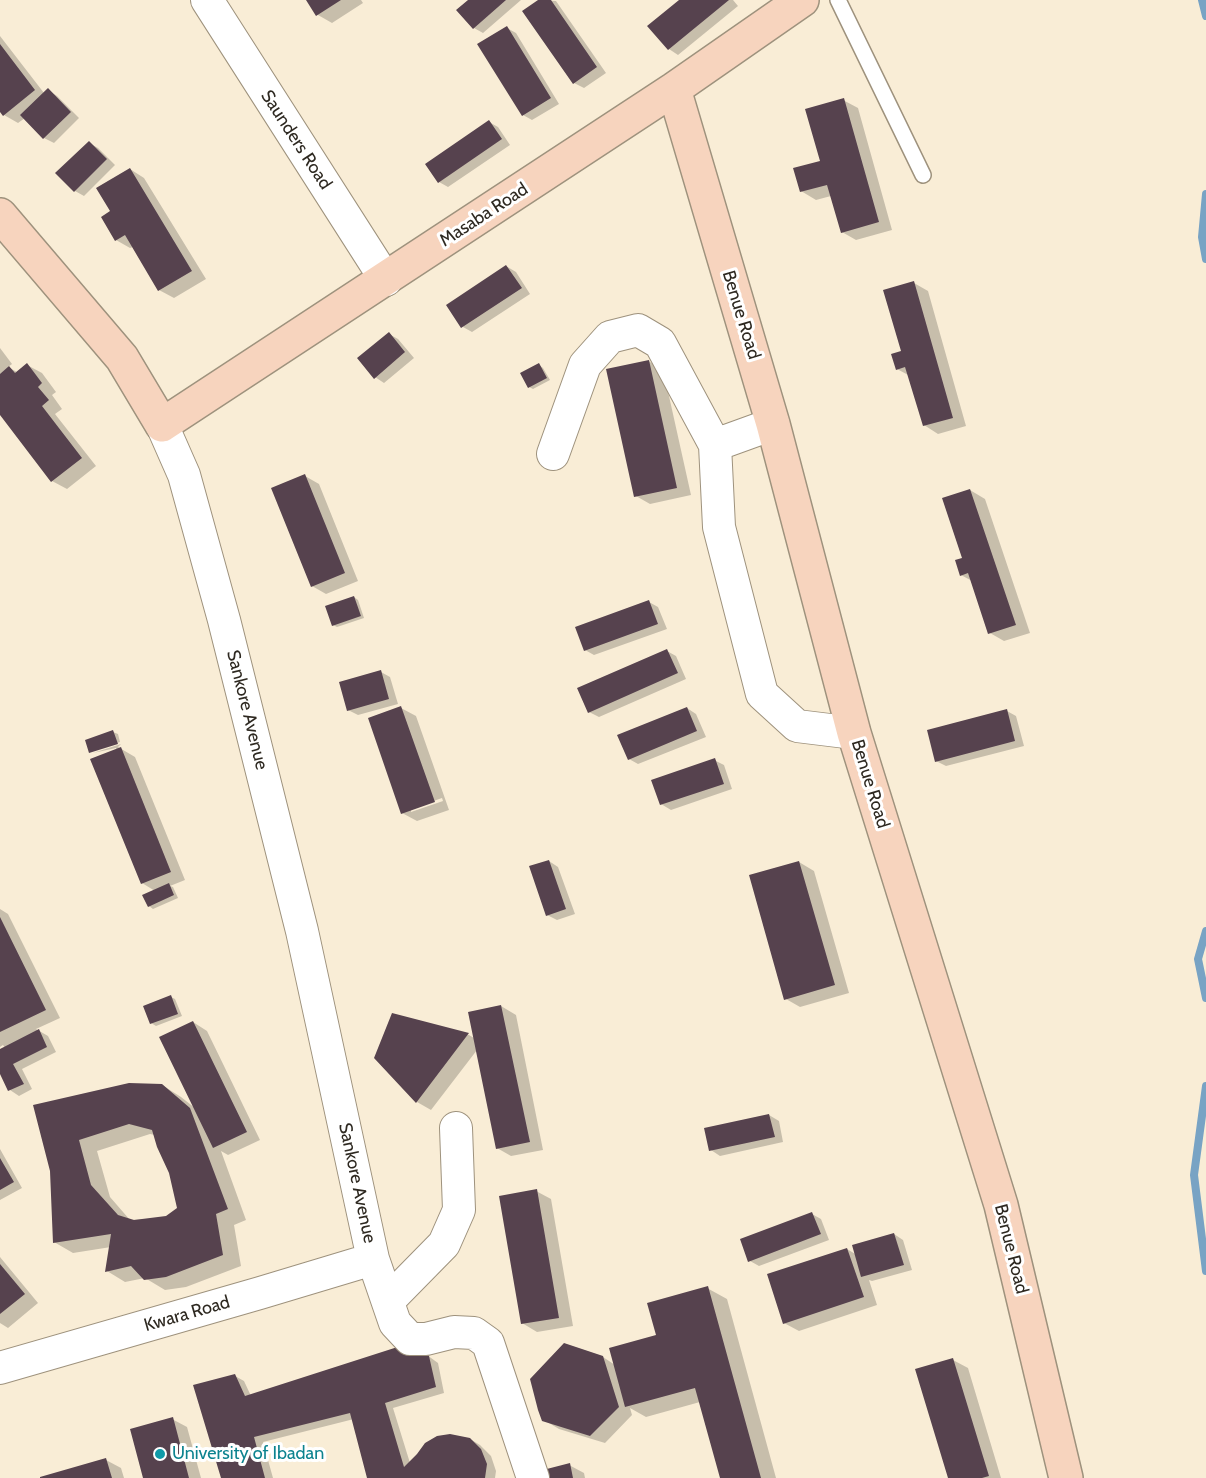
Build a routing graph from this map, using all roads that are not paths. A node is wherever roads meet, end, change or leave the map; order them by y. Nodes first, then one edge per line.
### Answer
1 (207, 0) edge
2 (802, 0) edge
3 (838, 0) edge
4 (674, 89) junction
5 (922, 175) dead end
6 (0, 215) edge
7 (386, 280) junction
8 (773, 424) junction
9 (162, 425) junction
10 (715, 445) junction
11 (553, 454) dead end
12 (855, 733) junction
13 (456, 1128) dead end
14 (373, 1258) junction
15 (389, 1300) junction
16 (0, 1368) edge
17 (533, 1478) edge
18 (1066, 1478) edge

1 - 7 street, Saunders Road
2 - 4 street, Masaba Road
3 - 5 lane
4 - 7 street, Masaba Road
4 - 8 street, Benue Road
6 - 9 street, Sankore Avenue
7 - 9 street, Masaba Road
8 - 10 street
8 - 12 street, Benue Road
9 - 14 street, Sankore Avenue
10 - 11 street
10 - 12 street
12 - 18 street, Benue Road
13 - 15 street
14 - 15 street, Sankore Avenue
14 - 16 street, Kwara Road
15 - 17 street, Sankore Avenue

